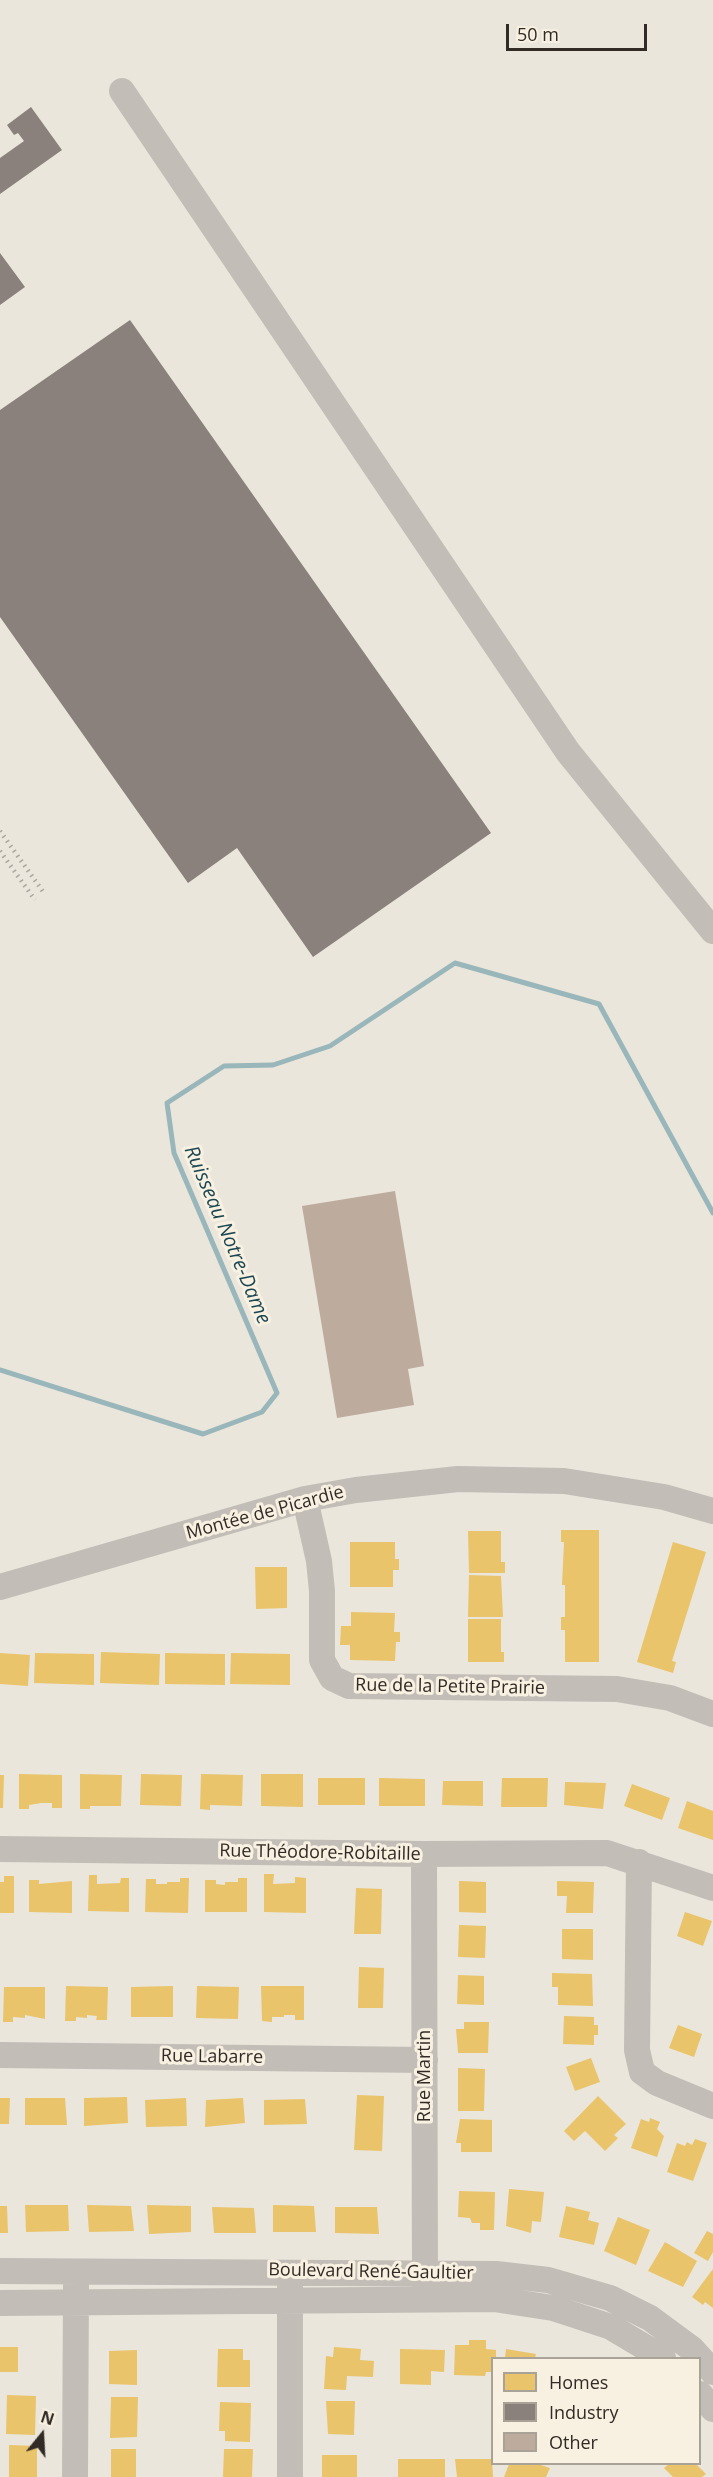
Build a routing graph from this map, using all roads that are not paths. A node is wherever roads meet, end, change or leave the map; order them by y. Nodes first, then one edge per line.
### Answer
1 (122, 91) dead end
2 (713, 931) edge
3 (305, 1499) junction
4 (713, 1511) edge
5 (0, 1587) edge
6 (713, 1714) edge
7 (0, 1849) edge
8 (424, 1854) junction
9 (639, 1862) junction
10 (713, 1888) edge
11 (0, 2055) edge
12 (425, 2060) junction
13 (713, 2106) edge
14 (0, 2271) edge
15 (290, 2271) junction
16 (77, 2272) junction
17 (425, 2286) junction
18 (289, 2301) junction
19 (0, 2303) edge
20 (75, 2303) junction
21 (661, 2357) edge
22 (699, 2357) edge
23 (701, 2359) edge
24 (713, 2372) edge
25 (701, 2396) edge
26 (713, 2409) edge
27 (75, 2477) edge
28 (290, 2477) edge

1 - 2 street
3 - 4 street, Montée de Picardie
3 - 5 street, Montée de Picardie
3 - 6 street, Rue de la Petite Prairie
7 - 8 street, Rue Théodore-Robitaille
8 - 9 street, Rue Théodore-Robitaille
8 - 12 street, Rue Martin
9 - 10 street, Rue Théodore-Robitaille
9 - 13 street
11 - 12 street, Rue Labarre
12 - 17 street, Rue Martin
14 - 16 street, Boulevard René-Gaultier
15 - 16 street, Boulevard René-Gaultier
15 - 17 street, Boulevard René-Gaultier
15 - 18 street
16 - 20 street
17 - 18 street, Boulevard René-Gaultier
17 - 21 street, Boulevard René-Gaultier
17 - 22 street, Boulevard René-Gaultier
18 - 20 street, Boulevard René-Gaultier
18 - 28 street
19 - 20 street, Boulevard René-Gaultier
20 - 27 street
23 - 24 street, Boulevard René-Gaultier
25 - 26 street

